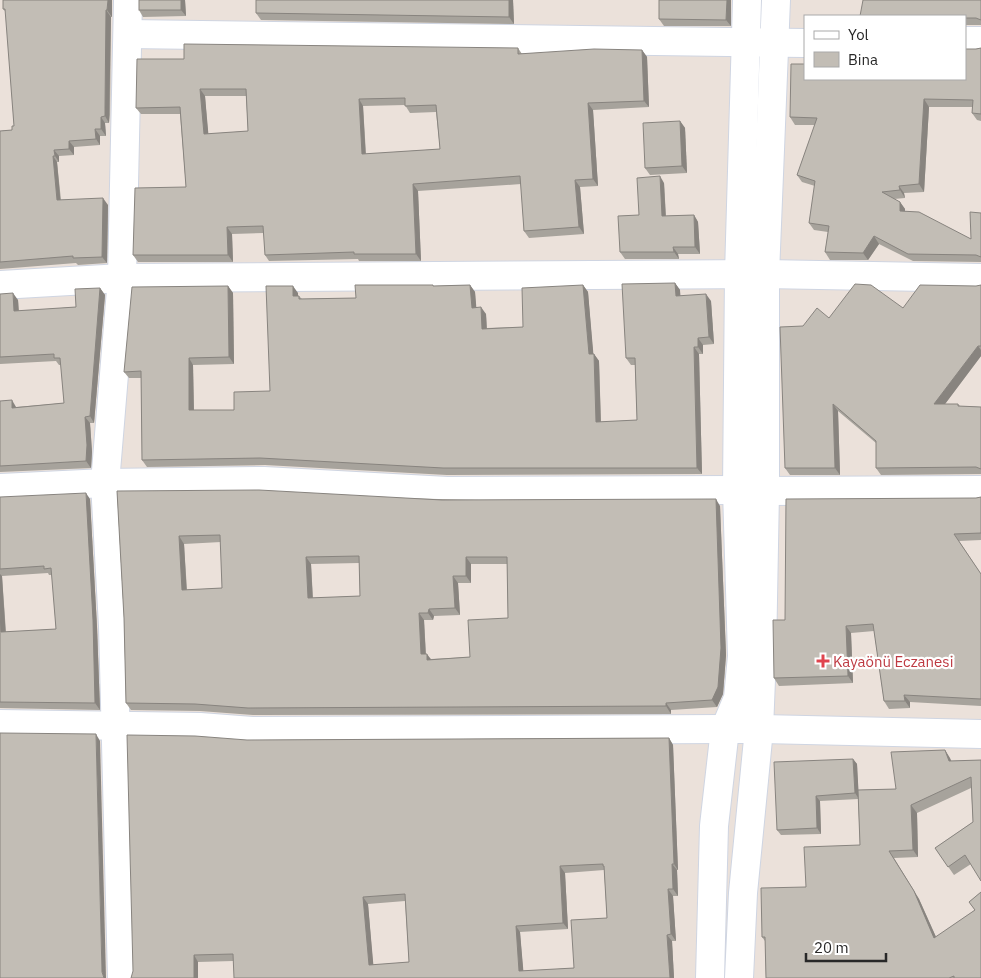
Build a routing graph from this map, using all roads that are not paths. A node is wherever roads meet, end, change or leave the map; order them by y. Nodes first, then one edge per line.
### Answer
1 (128, 0) edge
2 (747, 0) edge
3 (776, 0) edge
4 (128, 34) junction
5 (966, 41) edge
6 (981, 41) edge
7 (746, 42) junction
8 (774, 43) junction
9 (804, 43) edge
10 (752, 274) junction
11 (122, 278) junction
12 (981, 278) edge
13 (0, 285) edge
14 (104, 483) junction
15 (0, 488) edge
16 (737, 490) junction
17 (981, 490) edge
18 (766, 491) junction
19 (0, 724) edge
20 (115, 727) junction
21 (725, 729) junction
22 (759, 729) junction
23 (981, 734) edge
24 (122, 978) edge
25 (710, 978) edge
26 (739, 978) edge

1 - 4 street
2 - 7 street
3 - 8 street
4 - 7 street
4 - 11 street
5 - 6 street
7 - 8 street
7 - 10 street
8 - 9 street
8 - 10 street
10 - 11 street
10 - 12 street
10 - 16 street
10 - 18 street
11 - 13 street
11 - 14 street
14 - 15 street
14 - 16 street
14 - 20 street
16 - 21 street
17 - 18 street
18 - 22 street
19 - 20 street
20 - 21 street
20 - 24 street
21 - 22 street
21 - 25 street
22 - 23 street
22 - 26 street

